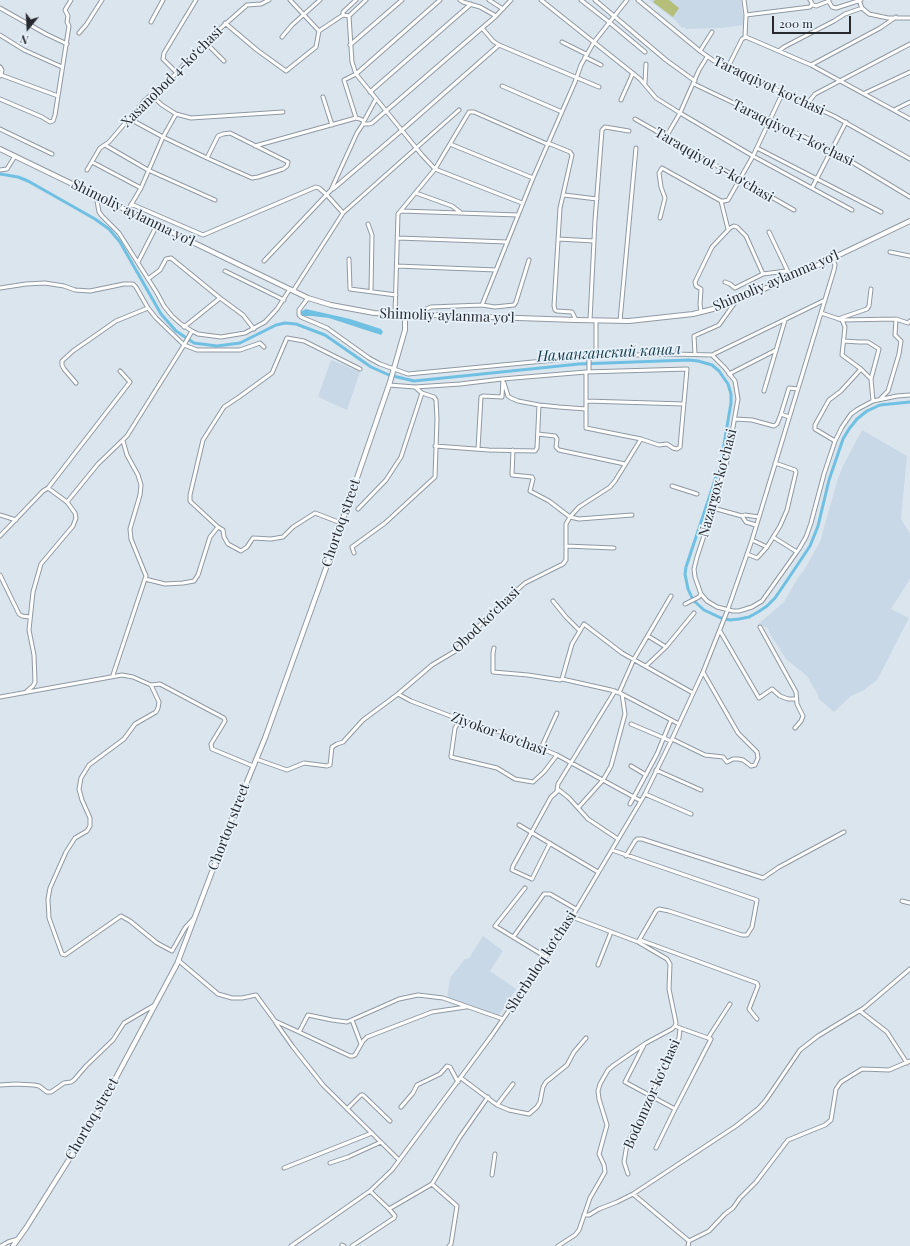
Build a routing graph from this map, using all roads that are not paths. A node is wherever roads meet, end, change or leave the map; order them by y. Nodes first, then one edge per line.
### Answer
1 (71, 0) edge
2 (102, 0) edge
3 (163, 0) edge
4 (196, 0) edge
5 (270, 0) edge
6 (290, 0) edge
7 (320, 0) edge
8 (356, 0) edge
9 (366, 0) edge
10 (402, 0) edge
11 (440, 0) edge
12 (460, 0) edge
13 (489, 0) edge
14 (511, 0) edge
15 (541, 0) edge
16 (581, 0) edge
17 (595, 0) edge
18 (627, 0) edge
19 (638, 0) edge
20 (744, 0) edge
21 (810, 0) edge
22 (860, 0) edge
23 (828, 1) edge
24 (471, 4) junction
25 (812, 4) junction
26 (0, 8) edge
27 (862, 8) junction
28 (504, 9) junction
29 (303, 15) junction
30 (343, 15) junction
31 (746, 15) junction
32 (349, 16) junction
33 (496, 16) junction
34 (614, 16) junction
35 (896, 17) junction
36 (910, 18) edge
37 (151, 22) dead end
38 (609, 22) junction
39 (226, 23) junction
40 (482, 28) junction
41 (319, 31) junction
42 (712, 32) dead end
43 (79, 33) dead end
44 (0, 35) edge
45 (282, 37) dead end
46 (744, 37) junction
47 (205, 42) junction
48 (562, 42) dead end
49 (594, 42) junction
50 (67, 44) junction
51 (910, 44) edge
52 (350, 45) junction
53 (499, 45) junction
54 (700, 51) junction
55 (779, 51) junction
56 (646, 52) dead end
57 (585, 56) junction
58 (707, 57) junction
59 (224, 61) dead end
60 (646, 64) dead end
61 (601, 65) dead end
62 (811, 65) junction
63 (0, 66) edge
64 (62, 67) junction
65 (728, 67) junction
66 (910, 72) edge
67 (177, 73) junction
68 (633, 73) junction
69 (356, 74) junction
70 (0, 75) edge
71 (576, 77) junction
72 (840, 81) junction
73 (645, 83) junction
74 (694, 83) junction
75 (502, 86) dead end
76 (600, 87) dead end
77 (370, 92) junction
78 (783, 92) junction
79 (864, 94) junction
80 (151, 95) junction
81 (58, 96) junction
82 (323, 97) dead end
83 (0, 99) edge
84 (376, 99) junction
85 (621, 100) dead end
86 (910, 102) edge
87 (808, 104) junction
88 (459, 110) dead end
89 (894, 110) junction
90 (385, 111) junction
91 (283, 112) dead end
92 (562, 112) junction
93 (176, 114) junction
94 (680, 114) junction
95 (128, 118) junction
96 (356, 118) junction
97 (635, 119) dead end
98 (910, 119) edge
99 (769, 120) junction
100 (363, 122) junction
101 (846, 122) junction
102 (332, 125) junction
103 (0, 129) edge
104 (402, 131) junction
105 (629, 131) dead end
106 (163, 137) junction
107 (666, 137) junction
108 (450, 144) junction
109 (548, 144) junction
110 (105, 145) junction
111 (255, 146) junction
112 (417, 148) junction
113 (636, 148) dead end
114 (757, 148) junction
115 (0, 149) edge
116 (832, 150) junction
117 (52, 154) dead end
118 (15, 156) junction
119 (753, 156) junction
120 (207, 158) junction
121 (910, 159) edge
122 (92, 162) junction
123 (435, 169) junction
124 (0, 170) edge
125 (88, 170) dead end
126 (148, 170) junction
127 (533, 178) junction
128 (816, 179) junction
129 (740, 180) junction
130 (141, 188) junction
131 (812, 188) junction
132 (331, 190) junction
133 (416, 193) junction
134 (326, 194) junction
135 (96, 195) junction
136 (564, 195) junction
137 (910, 197) edge
138 (597, 199) junction
139 (214, 200) dead end
140 (721, 201) junction
141 (522, 203) junction
142 (131, 204) junction
143 (128, 210) junction
144 (401, 210) junction
145 (794, 210) dead end
146 (852, 210) dead end
147 (460, 212) junction
148 (881, 212) dead end
149 (343, 213) junction
150 (518, 215) junction
151 (660, 218) dead end
152 (910, 221) edge
153 (368, 224) dead end
154 (157, 225) junction
155 (728, 229) junction
156 (769, 232) dead end
157 (398, 238) junction
158 (558, 239) junction
159 (594, 241) junction
160 (507, 242) junction
161 (890, 252) dead end
162 (910, 256) edge
163 (832, 257) junction
164 (350, 259) dead end
165 (529, 260) dead end
166 (264, 261) dead end
167 (138, 262) junction
168 (397, 266) junction
169 (496, 270) junction
170 (225, 271) dead end
171 (786, 271) junction
172 (763, 274) junction
173 (791, 278) junction
174 (148, 279) junction
175 (725, 282) dead end
176 (0, 288) edge
177 (871, 289) dead end
178 (292, 290) junction
179 (371, 291) junction
180 (396, 295) junction
181 (220, 298) junction
182 (308, 298) junction
183 (284, 300) junction
184 (825, 300) junction
185 (736, 301) junction
186 (482, 305) junction
187 (148, 308) junction
188 (701, 312) junction
189 (821, 314) junction
190 (395, 315) junction
191 (406, 315) junction
192 (420, 316) junction
193 (838, 319) junction
194 (896, 319) junction
195 (576, 320) junction
196 (590, 320) junction
197 (596, 320) junction
198 (786, 320) junction
199 (842, 320) junction
200 (620, 321) junction
201 (910, 321) edge
202 (184, 326) junction
203 (254, 329) junction
204 (191, 332) junction
205 (844, 341) junction
206 (184, 344) junction
207 (264, 347) dead end
208 (776, 350) junction
209 (695, 354) junction
210 (712, 355) junction
211 (596, 356) junction
212 (589, 357) junction
213 (360, 369) dead end
214 (394, 369) junction
215 (861, 369) junction
216 (120, 371) dead end
217 (587, 372) junction
218 (730, 374) junction
219 (871, 379) junction
220 (503, 380) junction
221 (76, 383) dead end
222 (389, 383) junction
223 (415, 387) junction
224 (798, 389) junction
225 (764, 391) dead end
226 (422, 392) junction
227 (910, 396) edge
228 (880, 399) junction
229 (586, 401) junction
230 (873, 401) junction
231 (684, 404) junction
232 (539, 405) junction
233 (586, 409) junction
234 (781, 414) junction
235 (789, 417) junction
236 (735, 419) junction
237 (538, 434) junction
238 (641, 439) junction
239 (123, 441) junction
240 (835, 441) junction
241 (435, 446) junction
242 (478, 449) junction
243 (513, 450) junction
244 (775, 463) junction
245 (625, 464) junction
246 (672, 486) dead end
247 (48, 488) junction
248 (697, 494) dead end
249 (67, 502) junction
250 (714, 508) junction
251 (358, 509) dead end
252 (0, 515) edge
253 (632, 515) dead end
254 (742, 516) junction
255 (759, 517) junction
256 (570, 518) junction
257 (16, 520) junction
258 (341, 523) junction
259 (756, 525) junction
260 (218, 527) junction
261 (0, 536) edge
262 (773, 537) junction
263 (752, 540) junction
264 (566, 546) junction
265 (767, 547) junction
266 (614, 548) dead end
267 (797, 552) junction
268 (354, 553) dead end
269 (747, 554) junction
270 (0, 575) edge
271 (145, 579) junction
272 (700, 595) junction
273 (671, 596) dead end
274 (553, 601) dead end
275 (686, 604) dead end
276 (728, 609) junction
277 (694, 613) dead end
278 (30, 617) junction
279 (760, 627) dead end
280 (580, 631) junction
281 (720, 631) junction
282 (648, 636) junction
283 (666, 647) junction
284 (494, 648) dead end
285 (634, 659) junction
286 (646, 666) junction
287 (703, 672) junction
288 (113, 675) junction
289 (562, 679) junction
290 (152, 684) junction
291 (615, 691) junction
292 (25, 693) junction
293 (621, 693) junction
294 (693, 693) junction
295 (398, 694) junction
296 (0, 697) edge
297 (796, 699) junction
298 (557, 713) dead end
299 (459, 720) junction
300 (671, 720) junction
301 (631, 724) dead end
302 (679, 724) junction
303 (795, 728) dead end
304 (663, 738) junction
305 (672, 740) junction
306 (541, 748) junction
307 (557, 755) junction
308 (256, 759) junction
309 (572, 763) junction
310 (253, 766) junction
311 (631, 766) dead end
312 (656, 770) junction
313 (646, 775) junction
314 (603, 780) junction
315 (701, 790) dead end
316 (557, 791) junction
317 (645, 794) junction
318 (634, 797) junction
319 (641, 801) junction
320 (630, 804) dead end
321 (578, 808) junction
322 (691, 814) dead end
323 (519, 825) dead end
324 (844, 832) dead end
325 (532, 833) junction
326 (618, 839) junction
327 (550, 843) junction
328 (612, 850) junction
329 (626, 856) junction
330 (598, 872) junction
331 (525, 888) dead end
332 (902, 901) dead end
333 (910, 904) edge
334 (576, 909) junction
335 (572, 917) junction
336 (194, 918) junction
337 (611, 932) junction
338 (514, 936) junction
339 (639, 941) junction
340 (546, 957) junction
341 (178, 961) junction
342 (598, 965) dead end
343 (910, 969) edge
344 (157, 1004) junction
345 (730, 1004) dead end
346 (467, 1007) junction
347 (860, 1011) junction
348 (503, 1019) junction
349 (757, 1019) dead end
350 (352, 1020) junction
351 (275, 1021) junction
352 (676, 1026) junction
353 (680, 1028) junction
354 (299, 1032) junction
355 (586, 1038) dead end
356 (708, 1038) junction
357 (361, 1044) junction
358 (644, 1045) junction
359 (908, 1062) edge
360 (461, 1078) junction
361 (458, 1082) junction
362 (513, 1084) dead end
363 (0, 1085) edge
364 (650, 1096) junction
365 (488, 1097) junction
366 (498, 1105) junction
367 (401, 1107) dead end
368 (347, 1109) junction
369 (675, 1109) junction
370 (390, 1121) dead end
371 (372, 1133) junction
372 (381, 1142) junction
373 (656, 1148) dead end
374 (495, 1154) dead end
375 (399, 1160) junction
376 (330, 1163) dead end
377 (284, 1168) dead end
378 (628, 1174) dead end
379 (492, 1175) dead end
380 (432, 1184) junction
381 (370, 1192) junction
382 (633, 1194) junction
383 (389, 1208) junction
384 (584, 1215) junction
385 (18, 1239) junction
386 (690, 1241) junction
387 (1, 1246) edge
388 (12, 1246) edge
389 (291, 1246) edge
390 (352, 1246) edge
391 (449, 1246) edge
392 (558, 1246) edge
393 (688, 1246) edge

1 - 50 street
2 - 43 street
3 - 37 street
4 - 67 street
5 - 39 street, Xasanobod 4-koʻchasi
6 - 29 street
7 - 29 street
8 - 30 street
9 - 32 street
10 - 52 street
11 - 69 street
12 - 24 street
13 - 28 street
14 - 28 street
15 - 49 street
16 - 38 street
17 - 34 street, Taraqqiyot 1-koʻchasi
18 - 34 street
19 - 54 street, Taraqqiyot koʻchasi
20 - 31 street
21 - 25 street
22 - 23 street
22 - 27 street
23 - 25 street
24 - 33 street
24 - 77 street
25 - 31 street
26 - 50 street
27 - 35 street
27 - 55 street
28 - 33 street
29 - 41 street
29 - 45 street
30 - 32 street
30 - 41 street
31 - 46 street
32 - 52 street
33 - 40 street
34 - 38 street
34 - 74 street, Taraqqiyot 1-koʻchasi
35 - 36 street
35 - 62 street
38 - 49 street
38 - 56 street
39 - 41 street
39 - 47 street, Xasanobod 4-koʻchasi
40 - 53 street
40 - 90 street
42 - 54 street
44 - 64 street
46 - 55 street
46 - 65 street
47 - 59 street
47 - 67 street, Xasanobod 4-koʻchasi
48 - 57 street
49 - 57 street
49 - 68 street
50 - 64 street
51 - 72 street
52 - 69 street
53 - 71 street
53 - 104 street
54 - 58 street, Taraqqiyot koʻchasi
55 - 62 street
57 - 61 street
57 - 71 street
58 - 65 street, Taraqqiyot koʻchasi
58 - 74 street
60 - 73 street
62 - 72 street
63 - 70 street
64 - 81 street
65 - 78 street, Taraqqiyot koʻchasi
66 - 79 street
67 - 80 street, Xasanobod 4-koʻchasi
68 - 73 street
68 - 85 street
69 - 77 street
69 - 96 street
70 - 81 street
71 - 76 street
71 - 92 street
72 - 79 street
72 - 87 street
73 - 94 street
74 - 94 street
74 - 99 street, Taraqqiyot 1-koʻchasi
75 - 92 street
77 - 84 street
78 - 87 street, Taraqqiyot koʻchasi
78 - 99 street
79 - 89 street
80 - 93 street
80 - 95 street, Xasanobod 4-koʻchasi
81 - 83 street
82 - 102 street
84 - 90 street
84 - 100 street
86 - 89 street
87 - 101 street, Taraqqiyot koʻchasi
88 - 112 street
89 - 98 street
90 - 100 street
90 - 104 street
91 - 93 street
92 - 109 street
93 - 106 street
94 - 107 street
94 - 119 street
95 - 106 street
95 - 110 street, Xasanobod 4-koʻchasi
96 - 100 street
96 - 102 street
97 - 107 street, Taraqqiyot 3-koʻchasi
99 - 114 street
99 - 116 street, Taraqqiyot 1-koʻchasi
100 - 132 street
101 - 116 street
101 - 121 street, Taraqqiyot koʻchasi
102 - 111 street
103 - 117 street
104 - 112 street
104 - 132 street
105 - 138 street
106 - 120 street
106 - 126 street
107 - 129 street, Taraqqiyot 3-koʻchasi
108 - 109 street
108 - 123 street
108 - 127 street
109 - 127 street
109 - 136 street
110 - 122 street, Xasanobod 4-koʻchasi
110 - 126 street
111 - 120 street
111 - 120 street
112 - 123 street
112 - 149 street
113 - 200 street
114 - 119 street
114 - 128 street
115 - 118 main road, Shimoliy aylanma yoʻl
116 - 128 street
116 - 137 street, Taraqqiyot 1-koʻchasi
118 - 124 street
118 - 135 main road, Shimoliy aylanma yoʻl
119 - 129 street
119 - 131 street
122 - 125 street, Xasanobod 4-koʻchasi
122 - 130 street
123 - 133 street
123 - 141 street
126 - 130 street
126 - 139 street
127 - 141 street
128 - 131 street
128 - 148 street
129 - 140 street
129 - 145 street, Taraqqiyot 3-koʻchasi
130 - 142 street
131 - 146 street
132 - 134 street
133 - 144 street
133 - 147 street
134 - 142 street
134 - 149 street
134 - 166 street
135 - 143 main road, Shimoliy aylanma yoʻl
135 - 167 street
136 - 138 street
136 - 158 street
138 - 159 street
140 - 151 street
140 - 155 street
141 - 150 street
142 - 143 street
143 - 154 main road, Shimoliy aylanma yoʻl
144 - 147 street
144 - 157 street
147 - 150 street
149 - 178 street
150 - 160 street
152 - 163 main road, Shimoliy aylanma yoʻl
153 - 179 street
154 - 167 street
154 - 178 main road, Shimoliy aylanma yoʻl
155 - 172 street
155 - 188 street
156 - 171 street
157 - 160 street
157 - 168 street
158 - 159 street
158 - 195 street
159 - 196 street
160 - 169 street
161 - 162 street
163 - 173 main road, Shimoliy aylanma yoʻl
163 - 184 street, Sherbuloq koʻchasi
164 - 179 street
165 - 186 street
167 - 174 street
168 - 169 street
168 - 180 street
169 - 186 street
170 - 183 street
171 - 172 street
171 - 173 street
172 - 175 street
173 - 185 main road, Shimoliy aylanma yoʻl
174 - 181 street
174 - 202 street
176 - 187 street
177 - 193 street
178 - 182 main road, Shimoliy aylanma yoʻl
178 - 183 street
179 - 180 street
180 - 190 street
181 - 202 street
181 - 203 street
182 - 190 main road, Shimoliy aylanma yoʻl
182 - 214 street
183 - 203 street
184 - 189 street, Sherbuloq koʻchasi
184 - 198 street
185 - 188 main road, Shimoliy aylanma yoʻl
185 - 209 street
186 - 192 street
187 - 206 street
187 - 221 street
188 - 200 main road, Shimoliy aylanma yoʻl
189 - 193 street
189 - 224 street, Sherbuloq koʻchasi
190 - 191 main road, Shimoliy aylanma yoʻl
191 - 192 main road, Shimoliy aylanma yoʻl
191 - 214 main road, Chortoq street
192 - 195 main road, Shimoliy aylanma yoʻl
193 - 199 street
194 - 199 street
194 - 201 street
194 - 228 street
195 - 196 main road, Shimoliy aylanma yoʻl
196 - 197 main road, Shimoliy aylanma yoʻl
197 - 200 main road, Shimoliy aylanma yoʻl
197 - 211 street
198 - 208 street
198 - 210 street
199 - 205 street
202 - 204 street
203 - 204 street
204 - 206 street
205 - 215 street
205 - 219 street
206 - 207 street
206 - 239 street
208 - 218 street
208 - 225 street
209 - 210 street
209 - 211 street
210 - 218 street, Nazargox koʻchasi
211 - 212 street
212 - 214 street
212 - 217 street
213 - 260 street
214 - 222 main road, Chortoq street
215 - 219 street
215 - 240 street
216 - 247 street
217 - 220 street
217 - 229 street
217 - 231 street
218 - 236 street, Nazargox koʻchasi
219 - 230 street
220 - 223 street
220 - 232 street
220 - 242 street
222 - 223 street
222 - 258 main road, Chortoq street
223 - 226 street
224 - 234 street
224 - 235 street, Sherbuloq koʻchasi
226 - 241 street
226 - 251 street
227 - 228 street
228 - 230 street
229 - 231 street
229 - 233 street
230 - 240 street
231 - 238 street
232 - 233 street
232 - 237 street
233 - 238 street
234 - 235 street
234 - 236 street
235 - 244 street, Sherbuloq koʻchasi
236 - 250 street, Nazargox koʻchasi
237 - 243 street
237 - 245 street
238 - 245 street
239 - 249 street
239 - 271 street
240 - 267 street
241 - 242 street
241 - 268 street
242 - 243 street
243 - 256 street
244 - 255 street, Sherbuloq koʻchasi
244 - 262 street
245 - 256 street
246 - 248 street
247 - 249 street
247 - 257 street
249 - 278 street
250 - 254 street
250 - 272 street, Nazargox koʻchasi
252 - 257 street
253 - 256 street
254 - 255 street
254 - 259 street
255 - 259 street, Sherbuloq koʻchasi
256 - 264 street, Obod koʻchasi
257 - 261 street
258 - 260 street
258 - 308 main road, Chortoq street
259 - 263 street, Sherbuloq koʻchasi
260 - 271 street
262 - 265 street
262 - 267 street
263 - 265 street
263 - 269 street, Sherbuloq koʻchasi
264 - 266 street
264 - 295 street, Obod koʻchasi
265 - 269 street
267 - 276 street
269 - 276 street, Sherbuloq koʻchasi
270 - 278 street
271 - 288 street
272 - 275 street
272 - 276 street
273 - 282 street
274 - 280 street
276 - 281 street, Sherbuloq koʻchasi
277 - 283 street
278 - 292 street
279 - 297 street
280 - 285 street
280 - 289 street
281 - 287 street, Sherbuloq koʻchasi
281 - 297 street
282 - 283 street
282 - 285 street
283 - 286 street
284 - 289 street
285 - 286 street
285 - 293 street
286 - 294 street
287 - 294 street, Sherbuloq koʻchasi
287 - 305 street
288 - 290 street
288 - 292 street
289 - 291 street
290 - 310 street
290 - 336 street
291 - 293 street
291 - 309 street
292 - 296 street
293 - 300 street
293 - 314 street
294 - 302 street, Sherbuloq koʻchasi
295 - 299 street, Ziyokor koʻchasi
295 - 308 street
297 - 303 street
298 - 306 street
299 - 306 street, Ziyokor koʻchasi
299 - 307 street
300 - 302 street
300 - 304 street
301 - 304 street
302 - 305 street, Sherbuloq koʻchasi
304 - 305 street
304 - 313 street
305 - 312 street, Sherbuloq koʻchasi
306 - 307 street, Ziyokor koʻchasi
307 - 309 street, Ziyokor koʻchasi
308 - 310 main road, Chortoq street
309 - 314 street, Ziyokor koʻchasi
309 - 316 street
310 - 336 main road, Chortoq street
311 - 313 street
312 - 315 street
312 - 317 street, Sherbuloq koʻchasi
313 - 318 street
314 - 318 street, Ziyokor koʻchasi
314 - 321 street
316 - 321 street
316 - 325 street
317 - 319 street, Sherbuloq koʻchasi
317 - 322 street
318 - 319 street, Ziyokor koʻchasi
318 - 320 street
319 - 326 street, Sherbuloq koʻchasi
321 - 326 street
323 - 325 street
324 - 329 street
325 - 327 street
325 - 327 street
326 - 328 street, Sherbuloq koʻchasi
327 - 330 street
328 - 329 street
328 - 330 street, Sherbuloq koʻchasi
329 - 339 street
330 - 334 street, Sherbuloq koʻchasi
331 - 338 street
332 - 333 street
334 - 335 street, Sherbuloq koʻchasi
334 - 338 street
335 - 337 street
335 - 340 street, Sherbuloq koʻchasi
336 - 341 main road, Chortoq street
337 - 339 street
337 - 342 street
338 - 340 street
339 - 349 street
339 - 352 street, Bodomzor koʻchasi
340 - 348 street, Sherbuloq koʻchasi
341 - 344 main road, Chortoq street
341 - 351 street
343 - 347 street
344 - 363 street
344 - 385 main road, Chortoq street
345 - 356 street
346 - 348 street
346 - 350 street
346 - 357 street
347 - 359 street
347 - 382 street
348 - 360 street, Sherbuloq koʻchasi
350 - 354 street
350 - 357 street
351 - 354 street
351 - 368 street
352 - 353 street, Bodomzor koʻchasi
352 - 358 street
353 - 356 street
353 - 364 street, Bodomzor koʻchasi
354 - 357 street
355 - 366 street
356 - 369 street
358 - 364 street
358 - 384 street
359 - 386 street
360 - 361 street, Sherbuloq koʻchasi
360 - 365 street
361 - 367 street
361 - 375 street, Sherbuloq koʻchasi
362 - 366 street
364 - 369 street
364 - 378 street, Bodomzor koʻchasi
365 - 366 street
365 - 380 street
368 - 370 street
368 - 371 street
369 - 373 street
371 - 372 street
371 - 377 street
372 - 375 street
372 - 376 street
374 - 379 street
375 - 381 street, Sherbuloq koʻchasi
380 - 383 street
380 - 391 street
381 - 383 street
381 - 389 street, Sherbuloq koʻchasi
382 - 384 street
382 - 386 street
383 - 390 street
384 - 392 street
385 - 387 street
385 - 388 main road, Chortoq street
386 - 393 street

